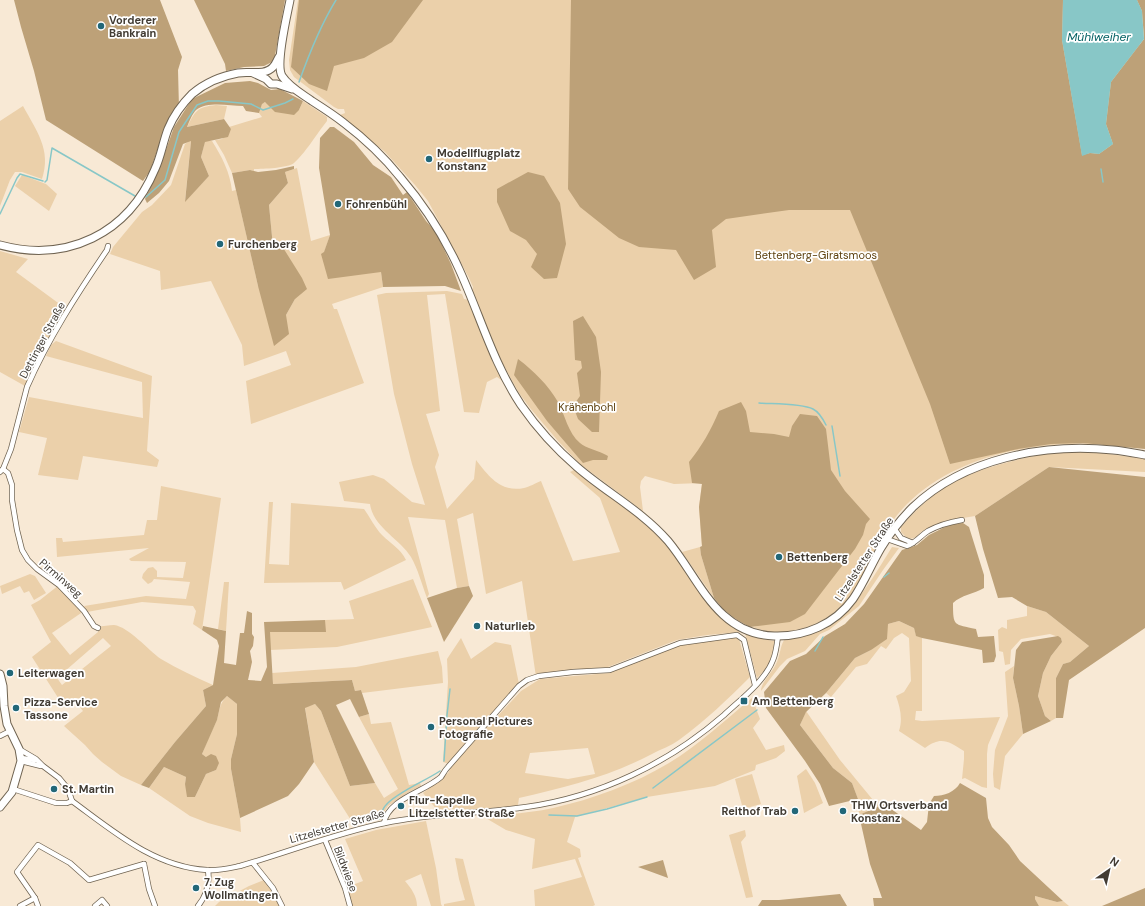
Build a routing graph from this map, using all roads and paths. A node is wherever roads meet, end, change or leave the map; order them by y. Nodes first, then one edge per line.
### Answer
1 (290, 0) edge
2 (275, 71) junction
3 (253, 73) junction
4 (266, 79) junction
5 (277, 84) junction
6 (296, 90) junction
7 (0, 245) edge
8 (108, 246) dead end
9 (1145, 455) edge
10 (2, 471) edge
11 (962, 520) dead end
12 (894, 528) junction
13 (887, 539) junction
14 (913, 543) junction
15 (98, 628) dead end
16 (778, 636) junction
17 (0, 674) edge
18 (755, 685) junction
19 (10, 731) junction
20 (0, 736) edge
21 (19, 749) junction
22 (21, 759) junction
23 (41, 765) junction
24 (13, 789) junction
25 (72, 801) junction
26 (0, 807) edge
27 (384, 823) junction
28 (325, 840) junction
29 (150, 854) junction
30 (253, 863) junction
31 (144, 864) junction
32 (208, 870) junction
33 (35, 898) junction
34 (98, 905) edge
35 (20, 906) edge
36 (38, 906) edge
37 (107, 906) edge
38 (155, 906) edge
39 (198, 906) edge
40 (282, 906) edge
41 (350, 906) edge

1 - 2 main road
2 - 3 main road
2 - 4 main road
2 - 5 main road
2 - 6 main road
3 - 4 main road
3 - 7 main road
4 - 5 main road
5 - 6 main road
6 - 16 main road
8 - 10 street, Dettinger Straße
9 - 12 main road, Litzelstetter Straße
10 - 15 street, Pirminweg
11 - 14 street
12 - 13 main road, Litzelstetter Straße
12 - 14 street
13 - 14 street
13 - 16 main road, Litzelstetter Straße
16 - 18 street, Litzelstetter Straße
17 - 19 main road
18 - 27 street, Litzelstetter Straße
18 - 27 street
19 - 20 street
19 - 21 main road
21 - 22 main road
21 - 23 street
22 - 23 street
22 - 24 main road
23 - 25 street
24 - 25 street
24 - 26 main road
25 - 29 street, Litzelstetter Straße
27 - 28 street, Litzelstetter Straße
28 - 30 street, Litzelstetter Straße
28 - 41 street, Bildwiese
29 - 31 street
29 - 32 street, Litzelstetter Straße
30 - 32 street, Litzelstetter Straße
30 - 40 street
31 - 33 street
31 - 38 street
32 - 39 street
33 - 35 street
33 - 36 street
34 - 37 street

